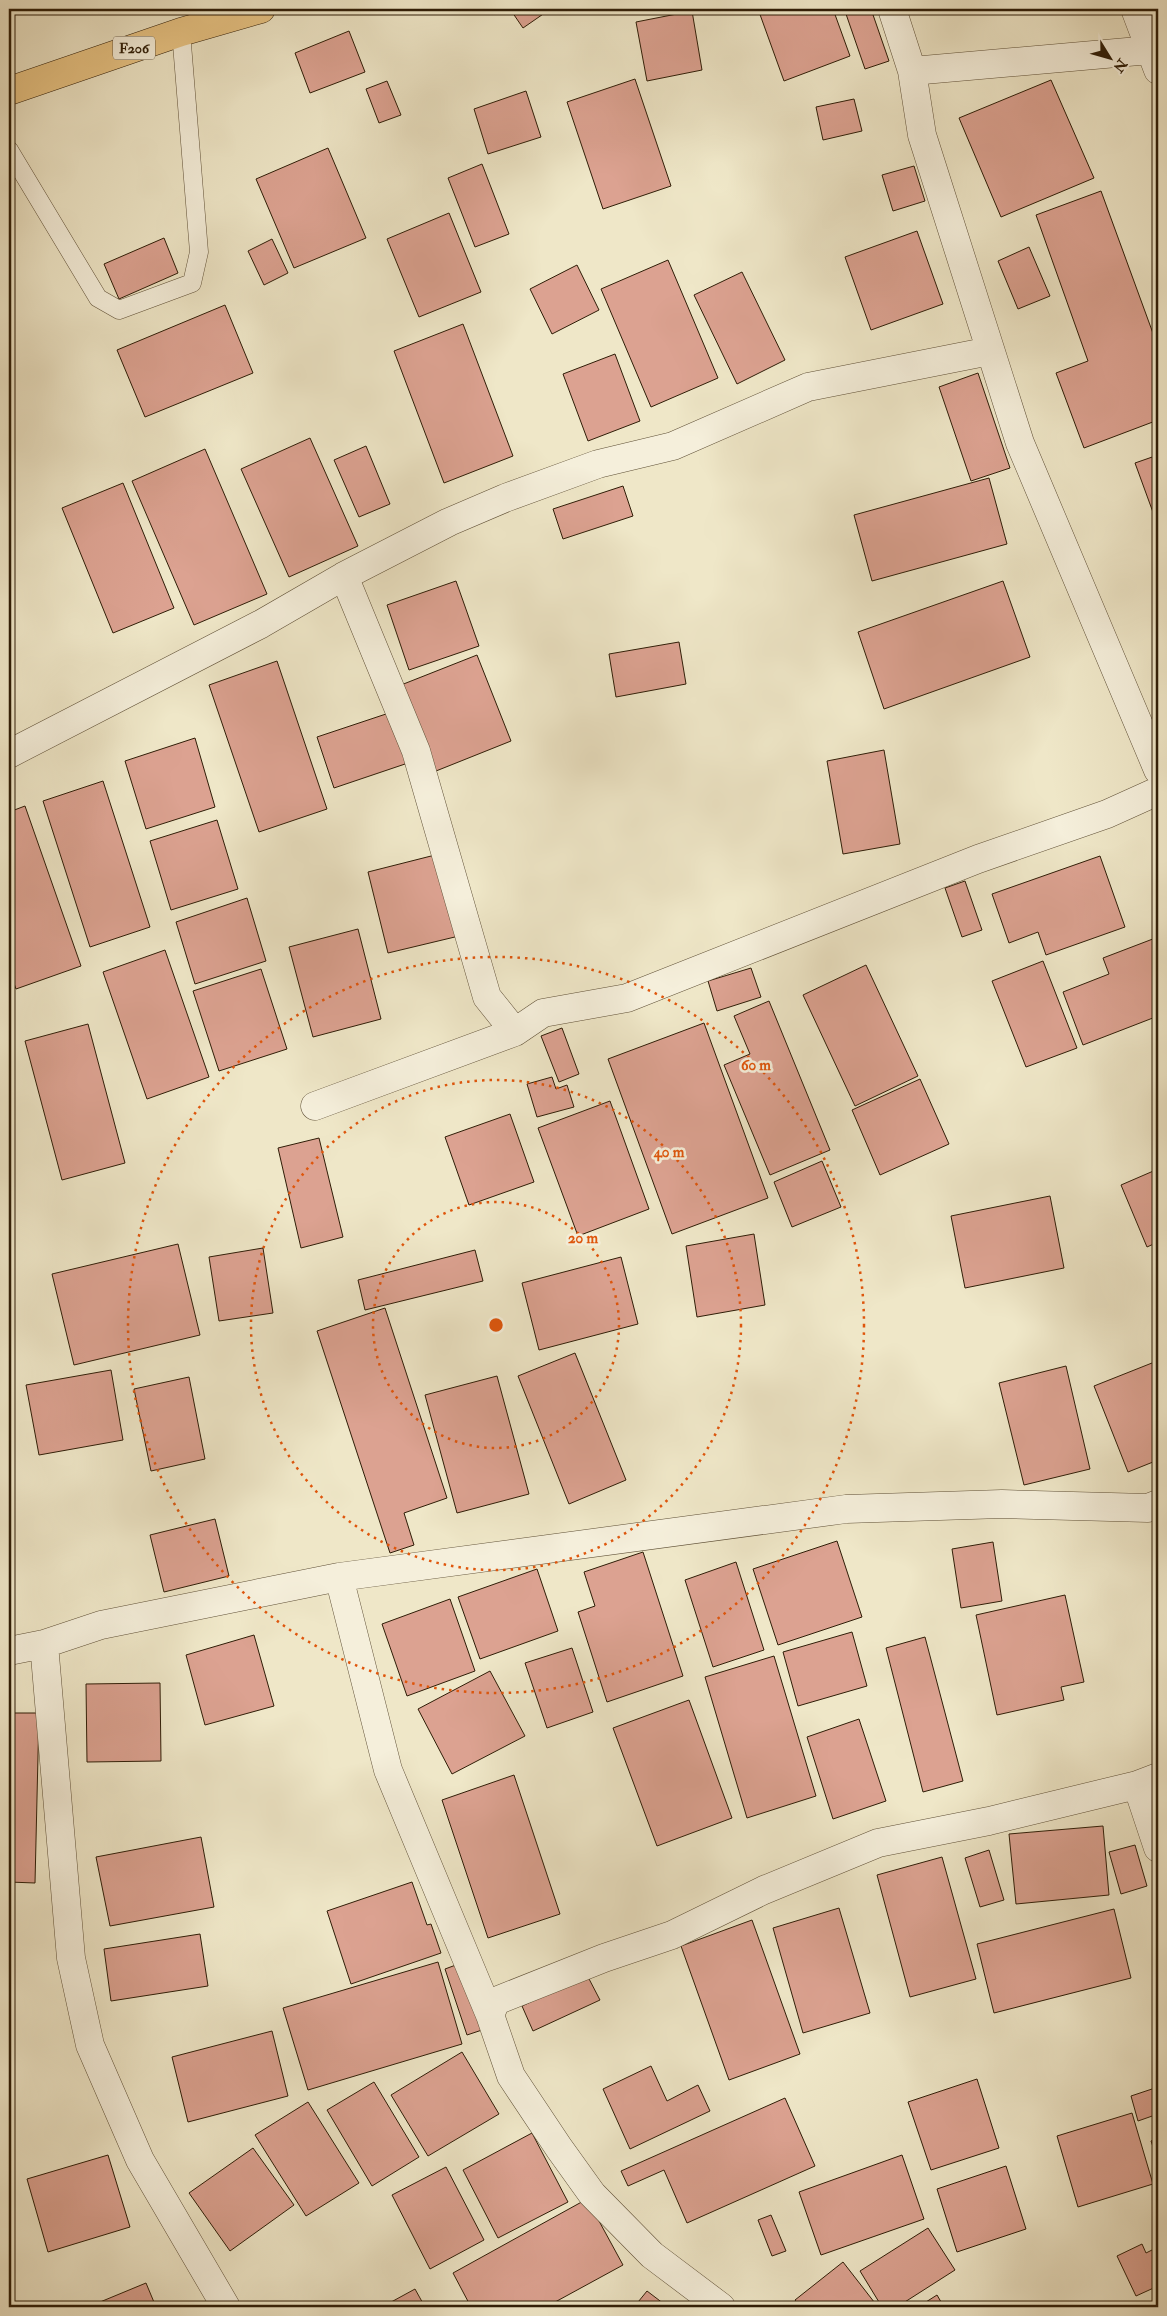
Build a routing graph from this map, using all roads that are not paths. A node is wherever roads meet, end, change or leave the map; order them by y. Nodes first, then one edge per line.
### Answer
1 (261, 9) edge
2 (892, 9) edge
3 (1135, 9) edge
4 (181, 32) junction
5 (1156, 56) edge
6 (912, 71) junction
7 (9, 91) edge
8 (9, 150) edge
9 (990, 351) junction
10 (344, 576) junction
11 (9, 754) edge
12 (1158, 770) edge
13 (1158, 791) edge
14 (515, 1032) junction
15 (316, 1106) dead end
16 (1158, 1504) edge
17 (339, 1577) junction
18 (44, 1644) junction
19 (9, 1651) edge
20 (1148, 1781) edge
21 (1158, 1848) edge
22 (490, 2015) junction
23 (226, 2307) edge
24 (721, 2307) edge

1 - 4 main road, F206
2 - 6 street
3 - 5 street
4 - 7 main road, F206
4 - 8 lane
5 - 6 street
6 - 9 street
9 - 10 street
9 - 12 street
10 - 11 street
10 - 14 street
13 - 14 street
14 - 15 street
16 - 17 street
17 - 18 street
17 - 22 street
18 - 19 street
18 - 23 street
20 - 21 street
20 - 22 street
22 - 24 street

